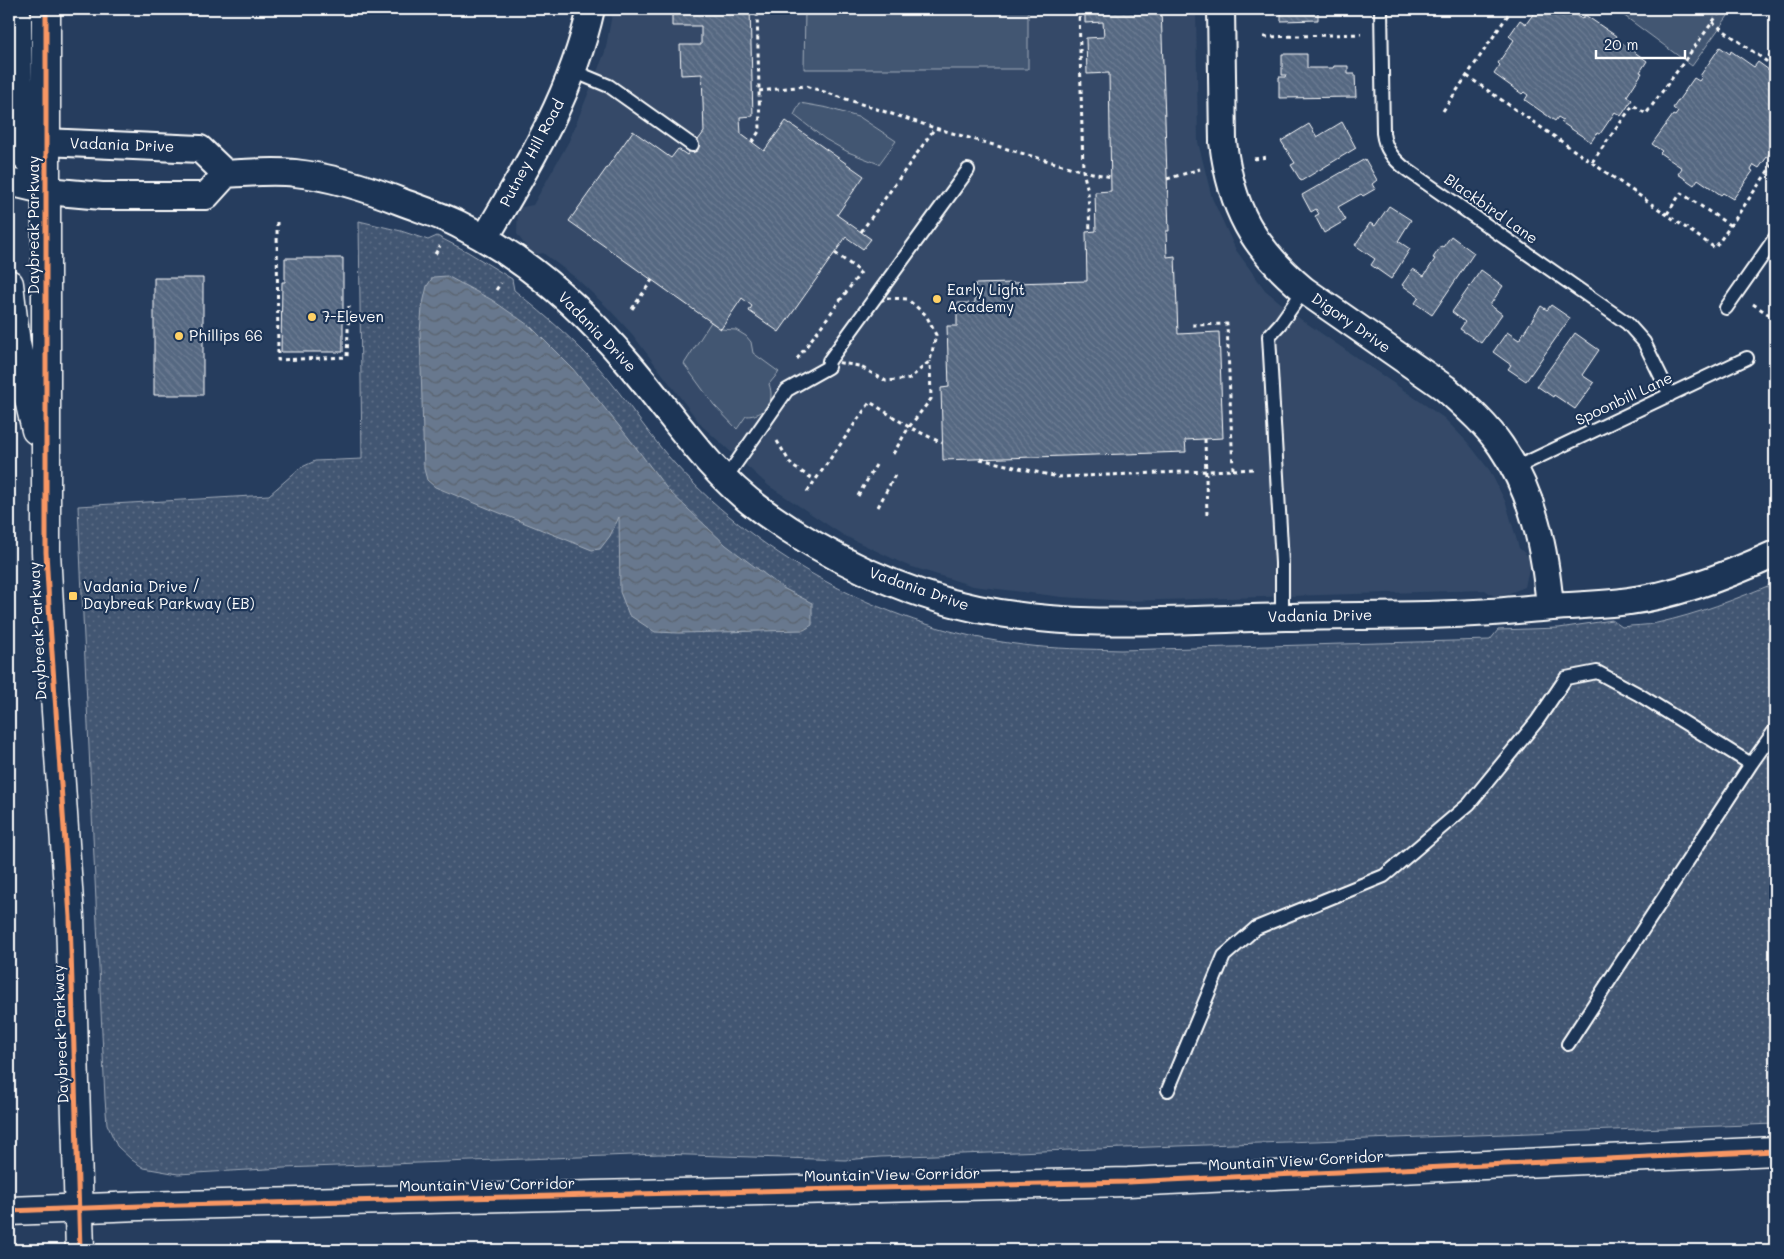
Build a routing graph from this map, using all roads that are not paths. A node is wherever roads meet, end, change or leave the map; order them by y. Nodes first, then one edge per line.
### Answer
1 (15, 9) edge
2 (46, 9) edge
3 (591, 9) edge
4 (1221, 9) edge
5 (1381, 9) edge
6 (573, 71) junction
7 (24, 145) edge
8 (692, 145) dead end
9 (968, 170) dead end
10 (226, 174) junction
11 (9, 182) edge
12 (47, 191) junction
13 (485, 238) junction
14 (1775, 238) edge
15 (9, 284) edge
16 (1304, 290) junction
17 (1726, 308) dead end
18 (1747, 358) dead end
19 (1670, 395) junction
20 (1515, 468) junction
21 (47, 478) junction
22 (724, 479) junction
23 (1775, 554) edge
24 (1550, 607) junction
25 (1282, 617) junction
26 (1775, 730) edge
27 (1751, 764) junction
28 (1568, 1044) dead end
29 (1168, 1090) dead end
30 (1775, 1152) edge
31 (78, 1208) junction
32 (9, 1211) edge
33 (80, 1250) edge

1 - 7 main road
2 - 7 main road, Daybreak Parkway
3 - 6 street, Putney Hill Road
4 - 16 street, Digory Drive
5 - 19 lane, Blackbird Lane
6 - 8 lane
6 - 13 street, Putney Hill Road
7 - 10 street, Vadania Drive
7 - 12 main road
9 - 22 lane
10 - 12 street
10 - 13 street, Vadania Drive
11 - 12 street
12 - 21 main road, Daybreak Parkway
13 - 22 street, Vadania Drive
14 - 17 lane
15 - 21 main road
16 - 20 street, Digory Drive
16 - 25 lane
18 - 19 lane, Spoonbill Lane
19 - 20 lane, Spoonbill Lane
20 - 24 street, Digory Drive
21 - 31 main road, Daybreak Parkway
22 - 25 street, Vadania Drive
23 - 24 street, Vadania Drive
24 - 25 street, Vadania Drive
26 - 27 lane
27 - 28 lane
27 - 29 lane
30 - 31 main road, Mountain View Corridor
31 - 32 main road, Mountain View Corridor
31 - 33 main road, Daybreak Parkway

